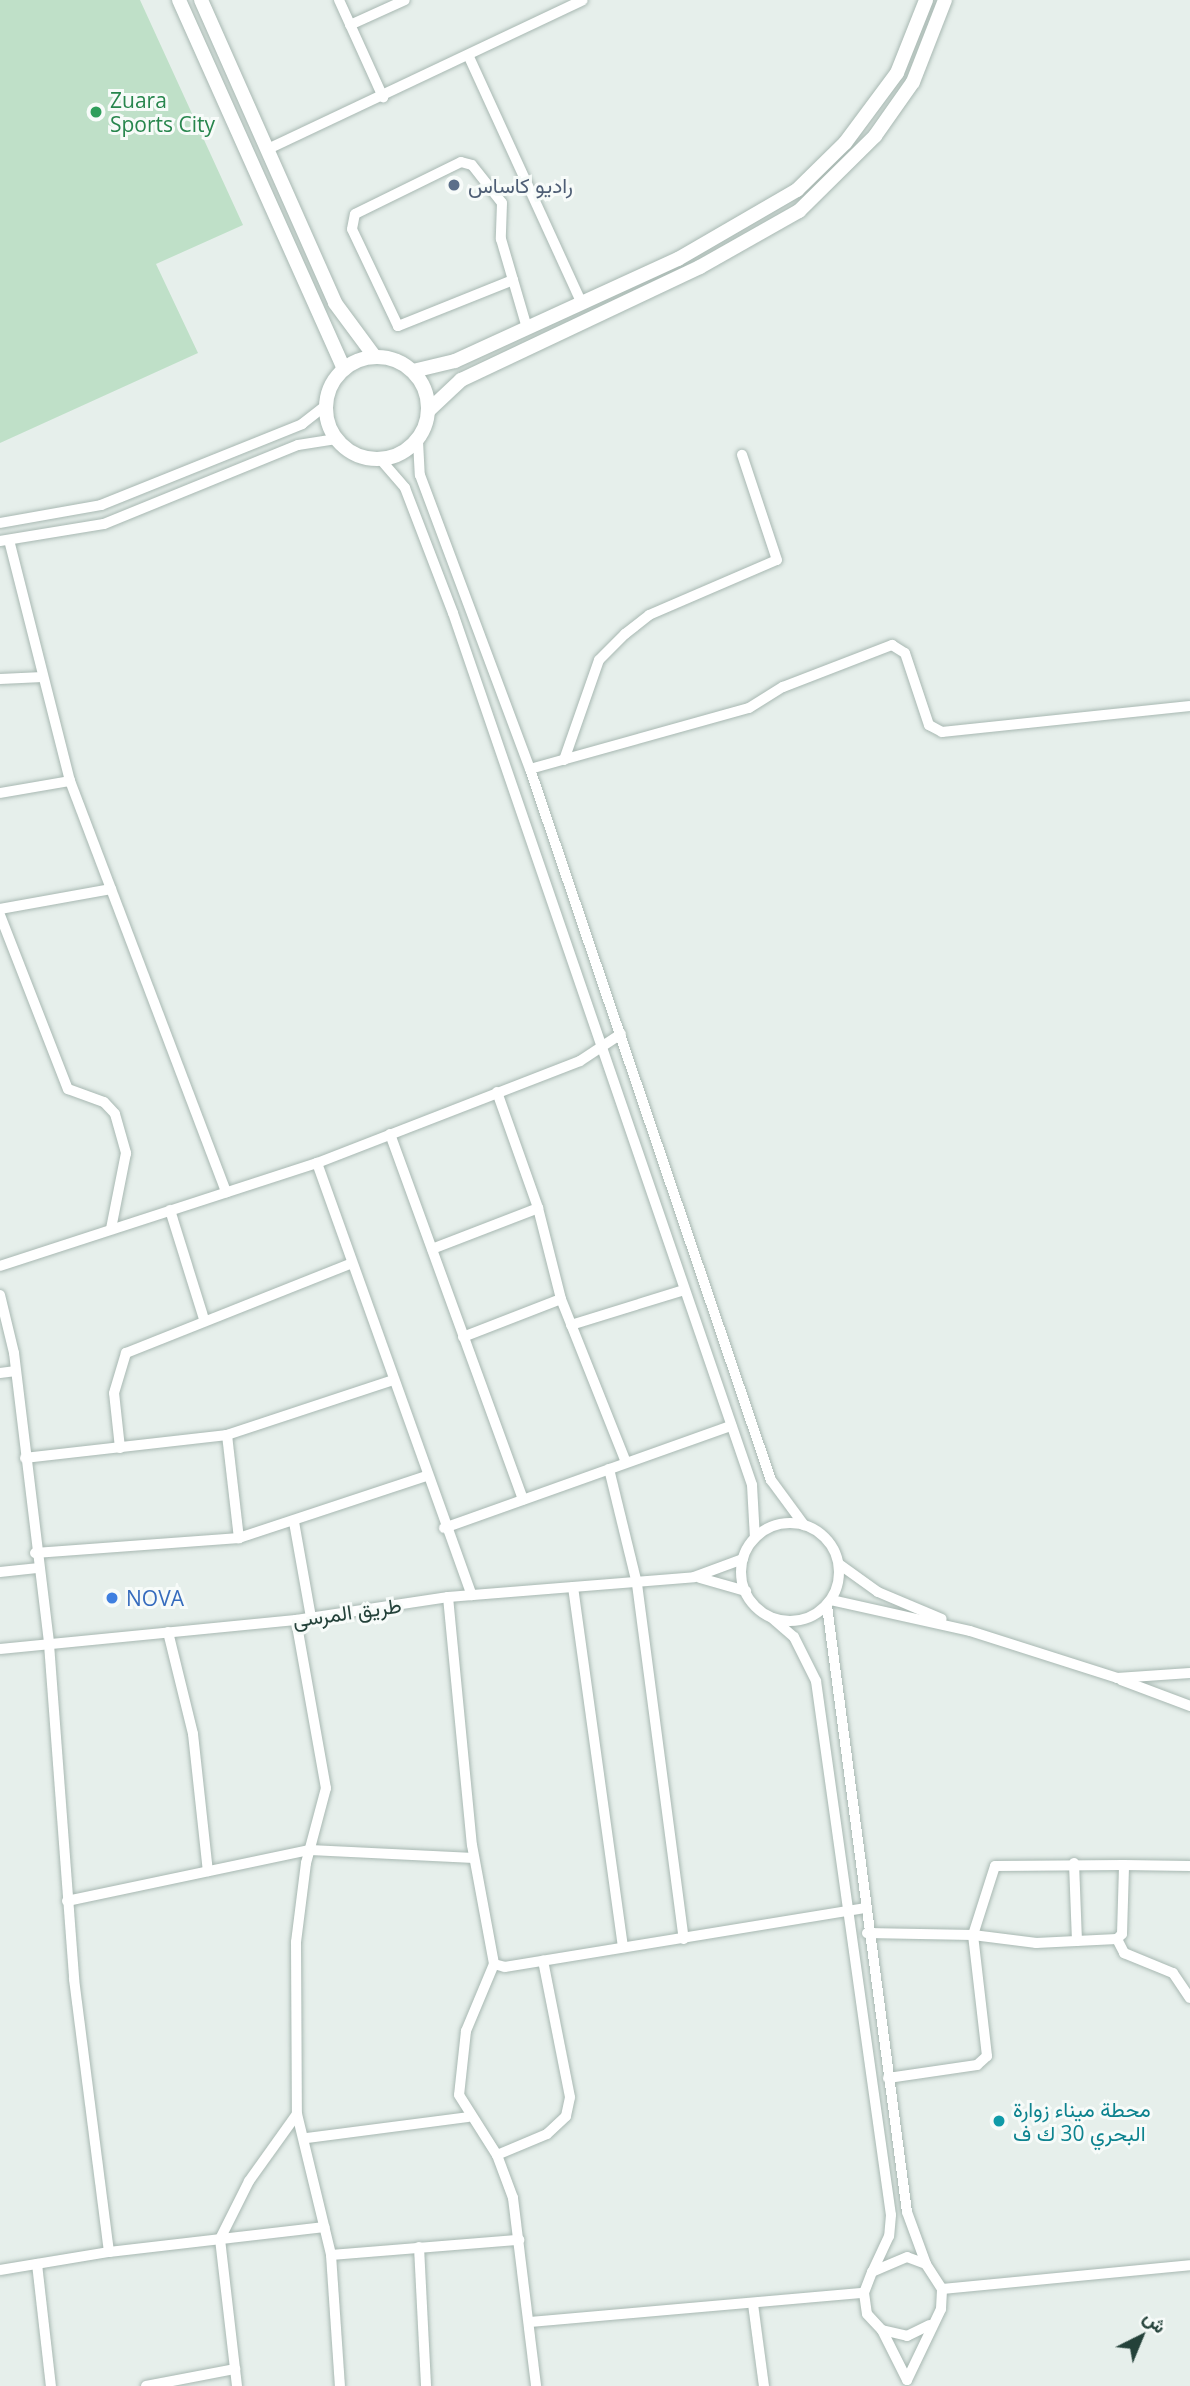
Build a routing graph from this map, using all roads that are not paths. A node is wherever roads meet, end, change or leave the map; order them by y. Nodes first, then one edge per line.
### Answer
1 (179, 0) edge
2 (339, 0) edge
3 (405, 0) edge
4 (583, 0) edge
5 (926, 0) edge
6 (945, 0) edge
7 (203, 4) edge
8 (186, 15) junction
9 (350, 25) junction
10 (469, 57) junction
11 (383, 97) junction
12 (268, 149) junction
13 (738, 228) junction
14 (746, 244) junction
15 (513, 280) junction
16 (581, 302) junction
17 (527, 328) junction
18 (376, 357) junction
19 (344, 369) junction
20 (412, 371) junction
21 (326, 405) junction
22 (429, 410) junction
23 (335, 439) junction
24 (418, 441) junction
25 (742, 455) dead end
26 (381, 460) junction
27 (84, 510) junction
28 (0, 523) edge
29 (87, 527) junction
30 (5, 541) edge
31 (44, 677) junction
32 (0, 679) edge
33 (1190, 706) edge
34 (564, 760) junction
35 (530, 769) junction
36 (70, 780) junction
37 (0, 793) edge
38 (111, 889) junction
39 (0, 912) edge
40 (621, 1034) junction
41 (600, 1044) junction
42 (496, 1093) junction
43 (390, 1134) junction
44 (317, 1163) junction
45 (226, 1192) junction
46 (538, 1208) junction
47 (170, 1210) junction
48 (111, 1229) junction
49 (432, 1249) junction
50 (352, 1263) junction
51 (0, 1266) edge
52 (684, 1290) junction
53 (0, 1295) edge
54 (561, 1299) junction
55 (204, 1319) junction
56 (571, 1325) junction
57 (463, 1336) junction
58 (16, 1371) junction
59 (0, 1373) edge
60 (393, 1380) junction
61 (731, 1426) junction
62 (226, 1435) junction
63 (120, 1448) junction
64 (25, 1458) junction
65 (626, 1462) junction
66 (609, 1469) junction
67 (426, 1476) junction
68 (523, 1500) junction
69 (294, 1522) junction
70 (804, 1525) junction
71 (444, 1528) junction
72 (239, 1538) junction
73 (755, 1538) junction
74 (35, 1553) junction
75 (744, 1559) junction
76 (839, 1564) junction
77 (37, 1568) junction
78 (0, 1572) edge
79 (694, 1577) junction
80 (637, 1584) junction
81 (573, 1587) junction
82 (746, 1591) junction
83 (472, 1595) junction
84 (448, 1597) junction
85 (829, 1603) junction
86 (311, 1616) junction
87 (772, 1618) junction
88 (296, 1620) junction
89 (970, 1631) junction
90 (168, 1632) junction
91 (49, 1644) junction
92 (0, 1649) edge
93 (1190, 1673) edge
94 (1117, 1678) junction
95 (1190, 1706) edge
96 (310, 1850) junction
97 (474, 1858) junction
98 (1074, 1863) junction
99 (1124, 1865) junction
100 (1190, 1866) edge
101 (208, 1871) junction
102 (67, 1901) junction
103 (864, 1908) junction
104 (848, 1910) junction
105 (867, 1933) junction
106 (973, 1935) junction
107 (684, 1939) junction
108 (1117, 1940) junction
109 (1077, 1941) junction
110 (623, 1947) junction
111 (543, 1961) junction
112 (494, 1964) junction
113 (1190, 1998) edge
114 (888, 2078) junction
115 (297, 2114) junction
116 (467, 2117) junction
117 (307, 2138) junction
118 (497, 2155) junction
119 (325, 2227) junction
120 (220, 2239) junction
121 (519, 2240) junction
122 (419, 2247) junction
123 (109, 2252) junction
124 (331, 2255) junction
125 (37, 2264) junction
126 (926, 2264) junction
127 (1190, 2265) edge
128 (0, 2270) edge
129 (872, 2272) junction
130 (942, 2289) junction
131 (863, 2293) junction
132 (753, 2304) junction
133 (530, 2322) junction
134 (930, 2325) junction
135 (882, 2330) junction
136 (235, 2369) junction
137 (907, 2383) edge
138 (51, 2386) edge
139 (146, 2386) edge
140 (237, 2386) edge
141 (340, 2386) edge
142 (426, 2386) edge
143 (537, 2386) edge
144 (764, 2386) edge

1 - 8 street
2 - 9 street
3 - 9 street
4 - 10 street
5 - 13 street
6 - 14 street
7 - 8 street
7 - 12 street
8 - 19 street
9 - 11 street
10 - 11 street
10 - 16 street
11 - 12 street
12 - 18 street
13 - 14 street
13 - 16 street
14 - 22 street
15 - 15 street
15 - 17 street
16 - 17 street
17 - 20 street
18 - 19 street
18 - 20 street
19 - 21 street
20 - 22 street
21 - 23 street
21 - 27 street
22 - 24 street
23 - 26 street
23 - 29 street
24 - 26 street
24 - 35 street
25 - 34 street
26 - 41 street
27 - 28 street
27 - 29 street
29 - 30 street
30 - 31 street
31 - 32 street
31 - 36 street
33 - 34 street
34 - 35 street
35 - 40 street
36 - 37 street
36 - 38 street
38 - 39 street
38 - 45 street
39 - 48 street
40 - 41 street
40 - 70 street
41 - 42 street
41 - 52 street
42 - 43 street
42 - 46 street
43 - 44 street
43 - 49 street
44 - 45 street
44 - 50 street
45 - 47 street
46 - 49 street
46 - 54 street
47 - 48 street
47 - 55 street
48 - 51 street
49 - 57 street
50 - 55 street
50 - 60 street
52 - 56 street
52 - 61 street
53 - 58 street
54 - 56 street
54 - 57 street
55 - 63 street
56 - 65 street
57 - 68 street
58 - 59 street
58 - 64 street
60 - 62 street
60 - 67 street
61 - 65 street
61 - 73 street
62 - 63 street
62 - 72 street
63 - 64 street
64 - 74 street
65 - 66 street
66 - 68 street
66 - 80 street
67 - 69 street
67 - 71 street
68 - 71 street
69 - 72 street
69 - 86 street
70 - 73 street
70 - 76 street
71 - 83 street
72 - 74 street
73 - 75 street
74 - 77 street
75 - 79 street, طريق المرسى
75 - 82 street
76 - 85 street
76 - 89 street
77 - 78 street
77 - 91 street
79 - 80 street, طريق المرسى
79 - 82 street, طريق المرسى
80 - 81 street, طريق المرسى
80 - 107 street
81 - 83 street, طريق المرسى
81 - 110 street
82 - 87 street
83 - 84 street, طريق المرسى
84 - 86 street, طريق المرسى
84 - 97 street
85 - 87 street
85 - 89 street
85 - 103 street
86 - 88 street, طريق المرسى
87 - 104 street
88 - 90 street, طريق المرسى
88 - 96 street
89 - 94 street
90 - 91 street, طريق المرسى
90 - 101 street
91 - 92 street, طريق المرسى
91 - 102 street
93 - 94 street
94 - 95 street
96 - 97 street
96 - 101 street
96 - 115 street
97 - 112 street
98 - 99 street
98 - 106 street
98 - 109 street
99 - 100 street
99 - 108 street
101 - 102 street
102 - 123 street
103 - 104 street
103 - 105 street
104 - 107 street
104 - 129 street
105 - 106 street
105 - 114 street
106 - 109 street
106 - 114 street
107 - 110 street
108 - 109 street
108 - 113 street
110 - 111 street
111 - 112 street
111 - 118 street
112 - 116 street
114 - 126 street
115 - 117 street
115 - 120 street
116 - 117 street
116 - 118 street
117 - 119 street
118 - 121 street
119 - 120 street
119 - 124 street
120 - 123 street
120 - 136 street
121 - 122 street
121 - 133 street
122 - 124 street
122 - 142 street
123 - 125 street
124 - 141 street
125 - 128 street
125 - 138 street
126 - 129 street
126 - 130 street
127 - 130 street
129 - 131 street
130 - 134 street
131 - 132 street
131 - 135 street
132 - 133 street
132 - 144 street
133 - 143 street
134 - 135 street
134 - 137 street
135 - 137 street
136 - 139 street
136 - 140 street

